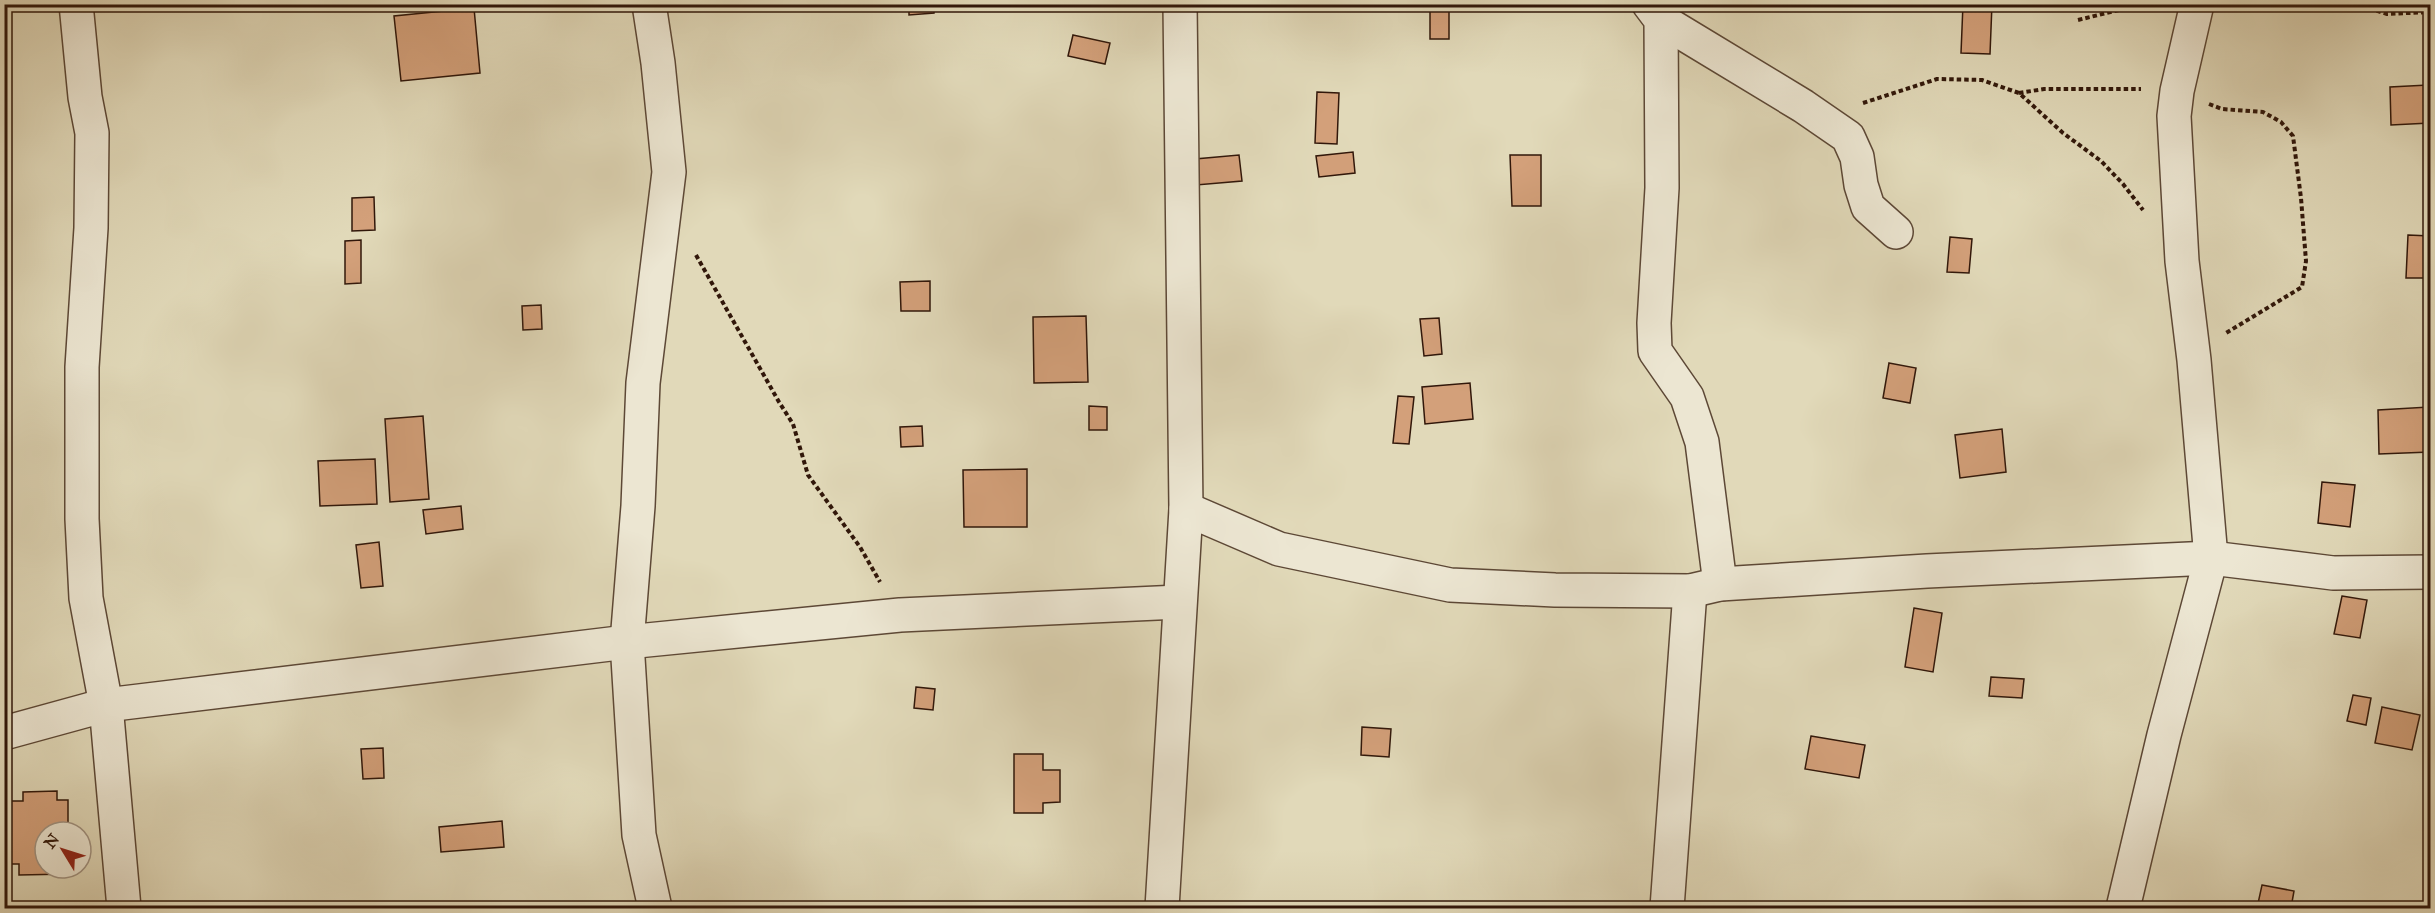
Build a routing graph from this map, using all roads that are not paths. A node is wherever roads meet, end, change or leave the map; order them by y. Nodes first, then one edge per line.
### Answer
1 (76, 4) edge
2 (649, 4) edge
3 (1180, 4) edge
4 (2197, 4) edge
5 (1657, 10) edge
6 (1896, 232) dead end
7 (1186, 510) junction
8 (2211, 558) junction
9 (2430, 572) edge
10 (1705, 587) junction
11 (1179, 602) junction
12 (627, 642) junction
13 (106, 705) junction
14 (4, 733) edge
15 (124, 909) edge
16 (655, 909) edge
17 (1162, 909) edge
18 (1667, 909) edge
19 (2122, 909) edge

1 - 13 street
2 - 12 street
3 - 7 street
4 - 8 street
5 - 6 street
5 - 10 street
7 - 10 street
7 - 11 street
8 - 9 street
8 - 10 street
8 - 19 street
10 - 18 street
11 - 12 street
11 - 17 street
12 - 13 street
12 - 16 street
13 - 14 street
13 - 15 street

